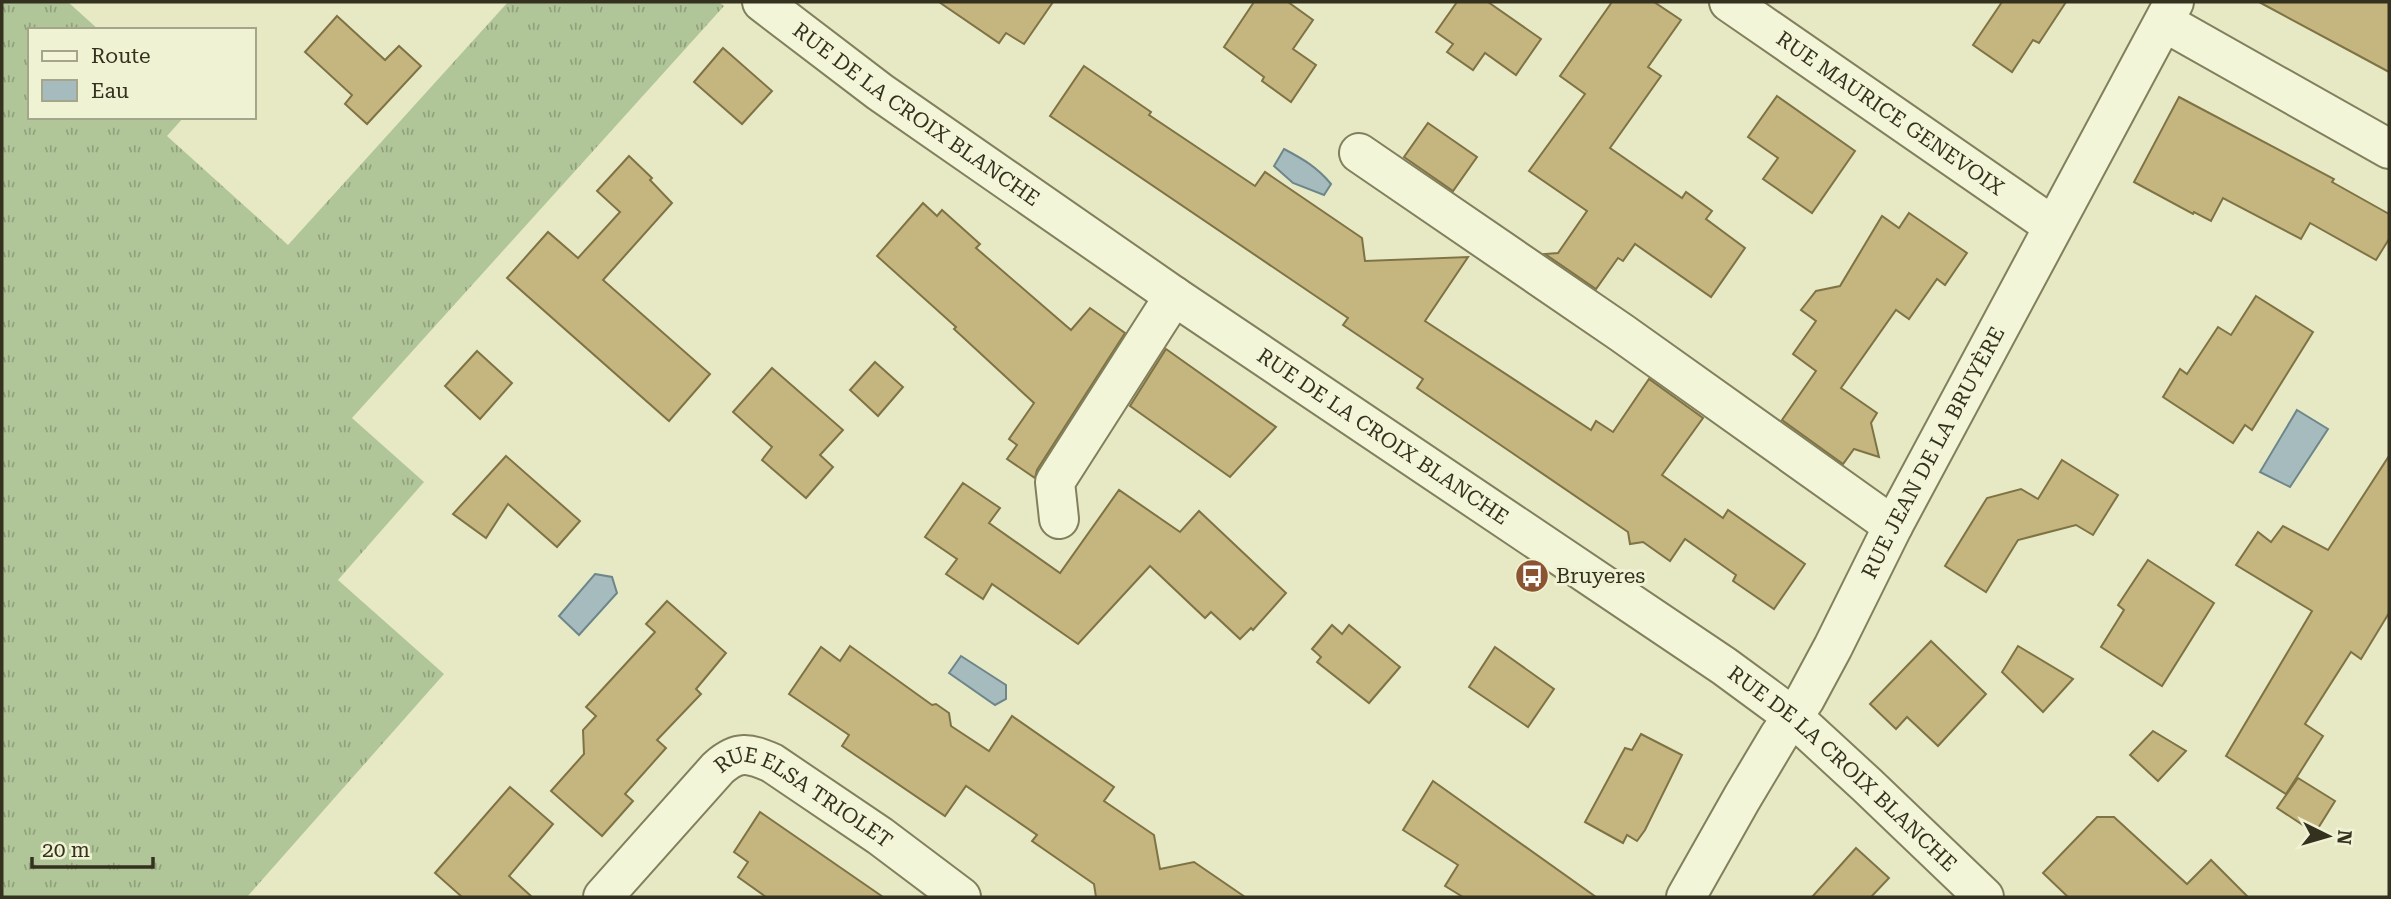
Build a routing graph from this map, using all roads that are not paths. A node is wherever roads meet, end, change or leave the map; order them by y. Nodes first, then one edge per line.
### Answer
1 (762, 2) edge
2 (1729, 2) edge
3 (2169, 12) edge
4 (2389, 149) edge
5 (1359, 153) dead end
6 (2053, 226) junction
7 (1174, 296) junction
8 (1059, 519) dead end
9 (1893, 526) junction
10 (1792, 716) junction
11 (603, 897) edge
12 (961, 897) edge
13 (1686, 897) edge
14 (1984, 897) edge

1 - 7 street, RUE DE LA CROIX BLANCHE
2 - 6 street, RUE MAURICE GENEVOIX
3 - 4 street
3 - 6 street, RUE JEAN DE LA BRUYÈRE
5 - 9 street
6 - 9 street, RUE JEAN DE LA BRUYÈRE
7 - 8 street
7 - 10 street, RUE DE LA CROIX BLANCHE
9 - 10 street, RUE JEAN DE LA BRUYÈRE
10 - 13 street, RUE JEAN DE LA BRUYÈRE
10 - 14 street, RUE DE LA CROIX BLANCHE
11 - 12 street, RUE ELSA TRIOLET

